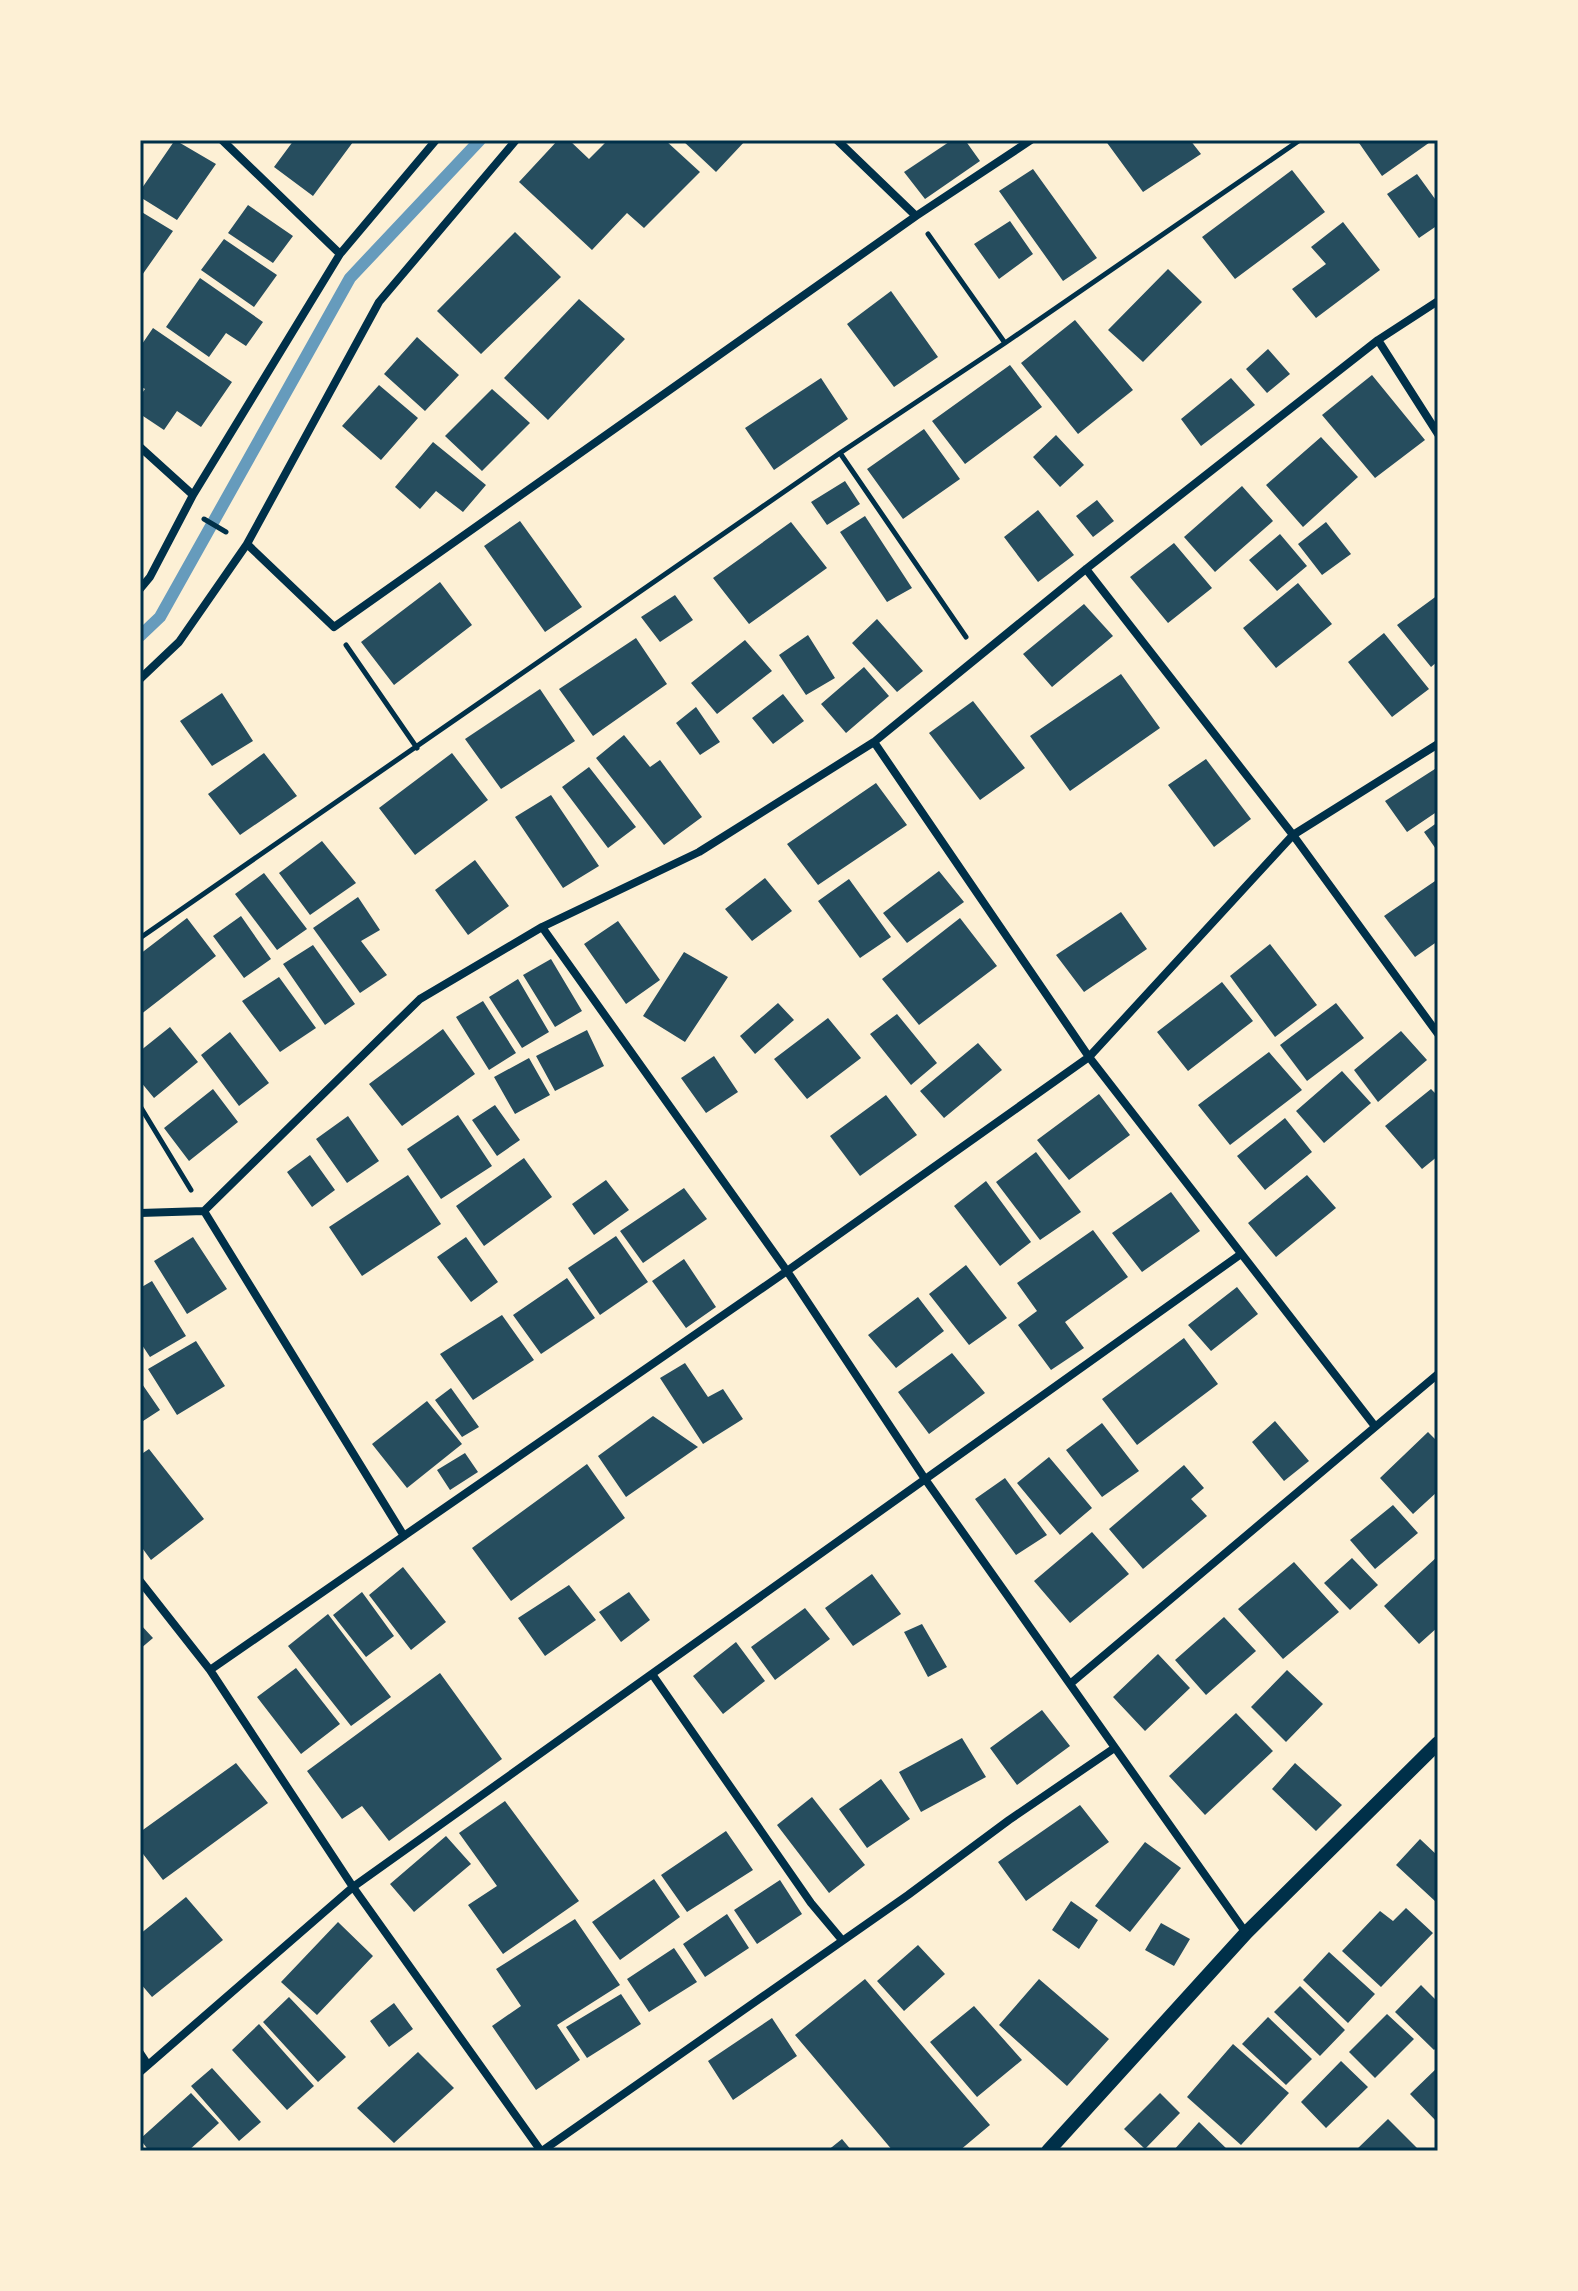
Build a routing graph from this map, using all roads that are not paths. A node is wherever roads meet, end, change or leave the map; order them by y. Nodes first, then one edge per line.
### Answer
1 (222, 140) edge
2 (436, 140) edge
3 (516, 140) edge
4 (837, 140) edge
5 (1031, 140) edge
6 (916, 216) junction
7 (340, 254) junction
8 (1438, 301) edge
9 (1378, 340) junction
10 (1438, 434) edge
11 (140, 447) edge
12 (193, 495) junction
13 (247, 544) junction
14 (1086, 569) junction
15 (140, 589) edge
16 (140, 679) edge
17 (874, 742) junction
18 (1438, 744) edge
19 (1293, 835) junction
20 (542, 927) junction
21 (1438, 1034) edge
22 (1089, 1057) junction
23 (204, 1211) junction
24 (140, 1213) edge
25 (1241, 1254) junction
26 (787, 1271) junction
27 (1438, 1374) edge
28 (1374, 1425) junction
29 (925, 1479) junction
30 (404, 1536) junction
31 (140, 1581) edge
32 (210, 1670) junction
33 (652, 1674) junction
34 (1070, 1684) junction
35 (1438, 1743) edge
36 (1113, 1749) junction
37 (353, 1887) junction
38 (1246, 1933) junction
39 (842, 1940) junction
40 (140, 2053) edge
41 (144, 2068) edge
42 (541, 2151) edge
43 (1048, 2151) edge

1 - 7 street
2 - 7 street
3 - 13 street
4 - 6 street
5 - 6 street
6 - 13 street
7 - 12 street
8 - 9 street
9 - 10 street
9 - 14 street
11 - 12 street
12 - 15 street
13 - 16 street
14 - 17 street
14 - 19 street
17 - 20 street
17 - 22 street
18 - 19 street
19 - 21 street
19 - 22 street
20 - 23 street
20 - 26 street
22 - 25 street
22 - 26 street
23 - 24 street
23 - 30 street
25 - 28 street
25 - 29 street
26 - 29 street
26 - 30 street
27 - 28 street
28 - 34 street
29 - 33 street
29 - 34 street
30 - 32 street
31 - 32 street
32 - 37 street
33 - 37 street
33 - 39 street
34 - 36 street
35 - 38 street
36 - 38 street
36 - 39 street
37 - 41 street
37 - 42 street
38 - 43 street
39 - 42 street
40 - 41 street

